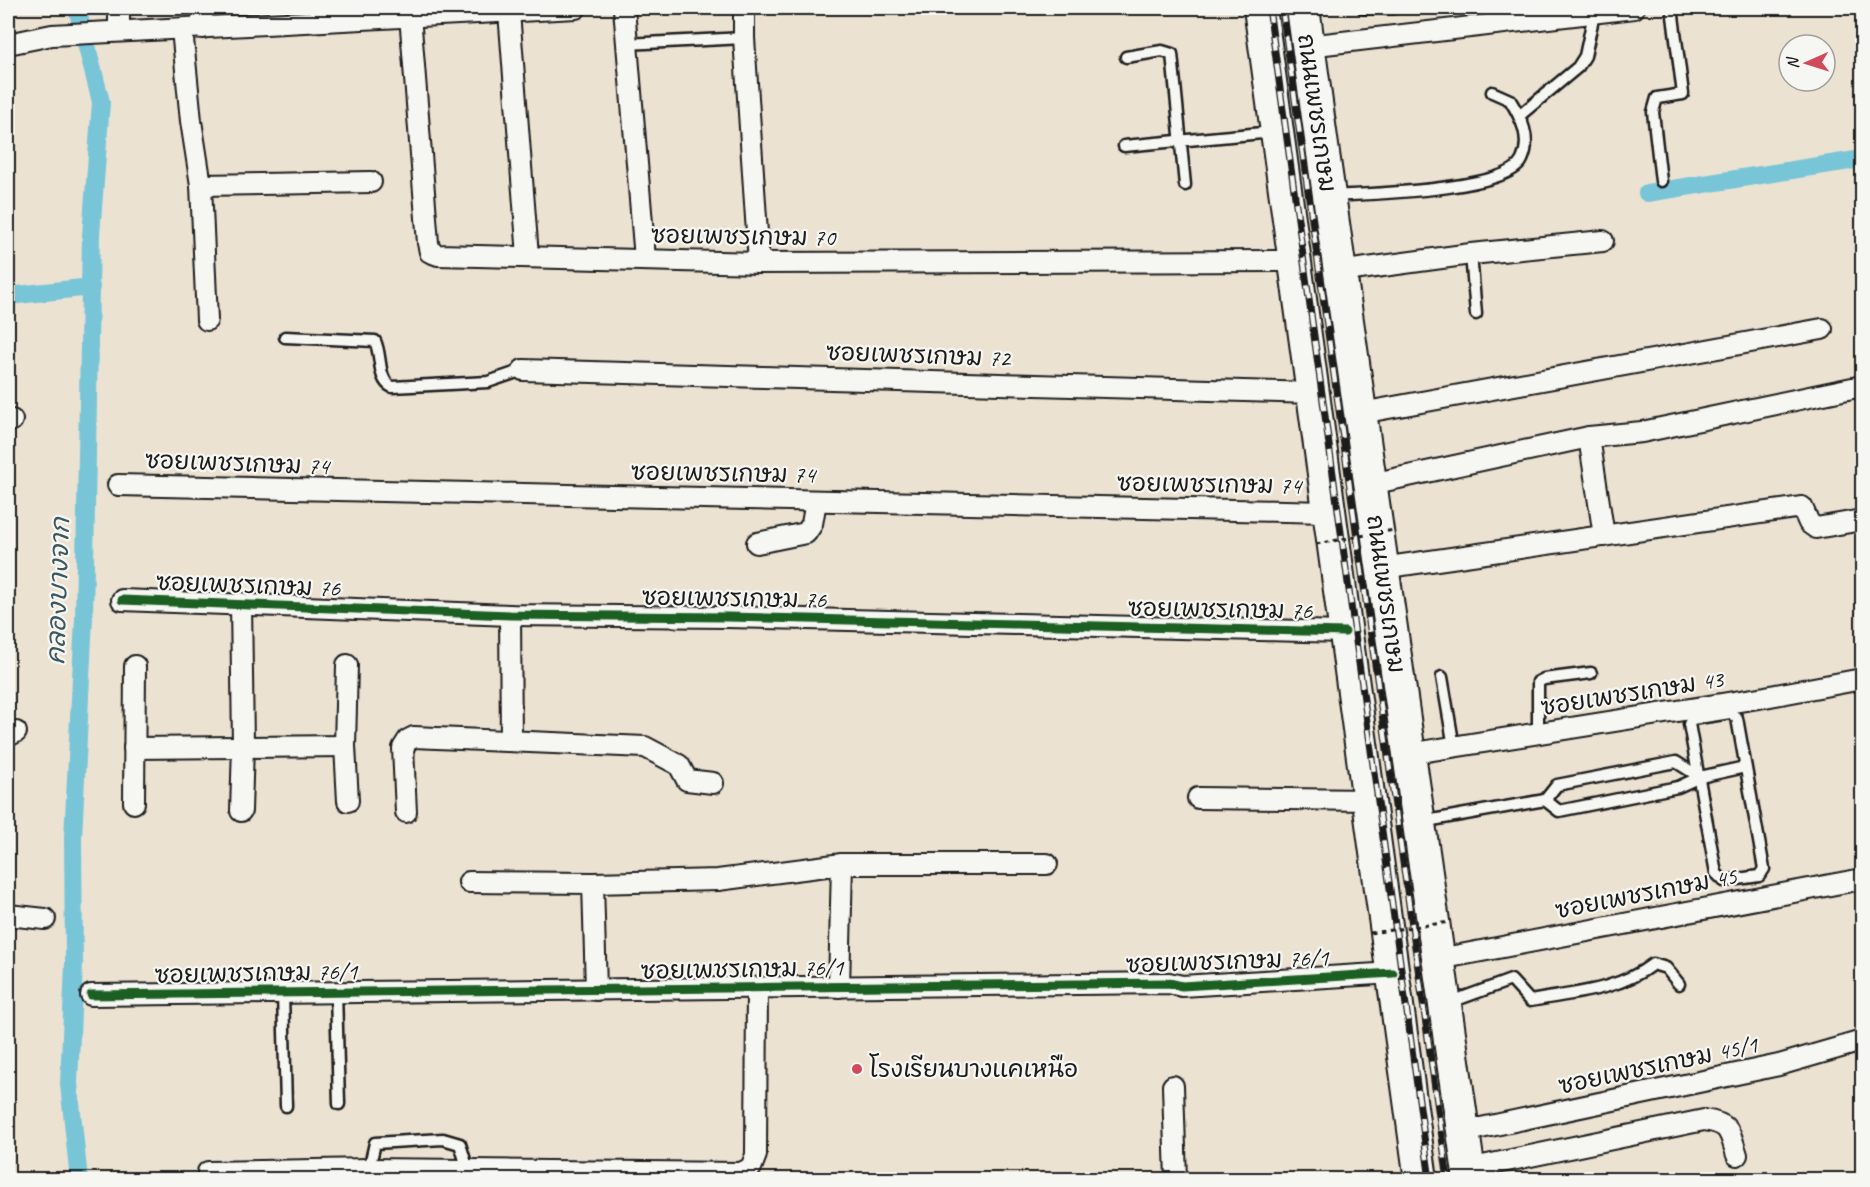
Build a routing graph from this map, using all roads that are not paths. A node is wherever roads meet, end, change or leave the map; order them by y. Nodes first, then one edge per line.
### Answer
1 (119, 8) edge
2 (202, 8) edge
3 (576, 8) edge
4 (624, 8) edge
5 (744, 8) edge
6 (1260, 8) edge
7 (1303, 8) edge
8 (1363, 8) edge
9 (1394, 8) edge
10 (1634, 8) edge
11 (1672, 8) edge
12 (521, 10) edge
13 (1595, 10) edge
14 (415, 12) edge
15 (348, 14) edge
16 (203, 28) junction
17 (182, 29) junction
18 (113, 32) junction
19 (744, 38) junction
20 (8, 44) edge
21 (626, 44) junction
22 (1308, 46) junction
23 (1126, 57) dead end
24 (1491, 92) dead end
25 (1519, 116) junction
26 (1277, 132) junction
27 (1182, 141) junction
28 (1124, 146) dead end
29 (1661, 181) dead end
30 (371, 182) dead end
31 (201, 185) junction
32 (1185, 185) dead end
33 (1328, 196) junction
34 (1286, 200) junction
35 (1603, 241) dead end
36 (1471, 254) junction
37 (528, 256) junction
38 (645, 259) junction
39 (1294, 261) junction
40 (759, 263) junction
41 (1337, 263) junction
42 (1476, 314) dead end
43 (207, 320) dead end
44 (1822, 329) dead end
45 (285, 337) dead end
46 (523, 370) joint
47 (1863, 386) edge
48 (1312, 393) junction
49 (1361, 413) junction
50 (1589, 437) junction
51 (1371, 484) junction
52 (118, 485) dead end
53 (816, 501) junction
54 (1327, 512) junction
55 (1863, 520) edge
56 (1604, 536) junction
57 (757, 543) dead end
58 (1382, 568) junction
59 (122, 600) dead end
60 (240, 603) junction
61 (510, 615) junction
62 (1345, 632) junction
63 (346, 665) dead end
64 (135, 666) dead end
65 (1591, 673) dead end
66 (1442, 677) dead end
67 (1863, 679) edge
68 (1538, 734) junction
69 (511, 741) junction
70 (243, 745) junction
71 (345, 746) junction
72 (1454, 747) junction
73 (134, 748) junction
74 (1408, 754) junction
75 (1745, 767) junction
76 (1700, 777) junction
77 (713, 783) dead end
78 (1198, 798) dead end
79 (1371, 800) junction
80 (1545, 800) junction
81 (348, 801) dead end
82 (134, 803) dead end
83 (241, 811) dead end
84 (406, 812) dead end
85 (1418, 822) junction
86 (842, 864) junction
87 (1047, 864) dead end
88 (1863, 879) edge
89 (469, 882) dead end
90 (593, 883) junction
91 (8, 915) edge
92 (45, 919) dead end
93 (1439, 959) junction
94 (1393, 973) junction
95 (1679, 984) dead end
96 (839, 987) junction
97 (757, 988) junction
98 (596, 990) junction
99 (336, 991) junction
100 (283, 993) junction
101 (90, 996) dead end
102 (1446, 1004) junction
103 (1863, 1041) edge
104 (1173, 1086) dead end
105 (339, 1104) dead end
106 (286, 1106) dead end
107 (1462, 1132) junction
108 (1737, 1155) dead end
109 (369, 1169) junction
110 (468, 1170) junction
111 (208, 1172) dead end
112 (1469, 1174) edge
113 (1176, 1179) edge
114 (1421, 1179) edge

1 - 18 street
2 - 16 street
3 - 12 street
4 - 21 street
5 - 19 street
6 - 26 main road, ถนนเพชรเกษม
7 - 22 main road, ถนนเพชรเกษม
8 - 9 lane
10 - 13 street
11 - 29 lane
12 - 14 street
12 - 37 street
13 - 22 street
13 - 25 lane
14 - 15 street
14 - 37 street, ซอยเพชรเกษม 70
15 - 16 street
16 - 17 street
17 - 18 street
17 - 31 street
18 - 20 street
19 - 21 lane
19 - 40 street
21 - 38 street
22 - 33 main road, ถนนเพชรเกษม
23 - 27 lane
24 - 25 lane
25 - 33 lane
26 - 27 lane
26 - 34 main road, ถนนเพชรเกษม
27 - 28 lane
27 - 32 lane
30 - 31 street
31 - 43 street
33 - 34 main road
33 - 41 main road, ถนนเพชรเกษม
34 - 39 main road, ถนนเพชรเกษม
35 - 36 street
36 - 41 street
36 - 42 lane
37 - 38 street, ซอยเพชรเกษม 70
38 - 40 street, ซอยเพชรเกษม 70
39 - 40 street, ซอยเพชรเกษม 70
39 - 41 main road
39 - 48 main road, ถนนเพชรเกษม
41 - 49 main road, ถนนเพชรเกษม
44 - 49 street
45 - 46 lane
46 - 48 street, ซอยเพชรเกษม 72
47 - 50 street
48 - 54 main road, ถนนเพชรเกษม
49 - 51 main road, ถนนเพชรเกษม
50 - 51 street
50 - 56 street
51 - 58 main road, ถนนเพชรเกษม
52 - 53 street, ซอยเพชรเกษม 74
53 - 54 street, ซอยเพชรเกษม 74
53 - 57 street
54 - 62 main road, ถนนเพชรเกษม
55 - 56 street
56 - 58 street
58 - 74 main road, ถนนเพชรเกษม
59 - 60 street, ซอยเพชรเกษม 76
60 - 61 street, ซอยเพชรเกษม 76
60 - 70 street
61 - 62 street, ซอยเพชรเกษม 76
61 - 69 street
62 - 79 main road, ถนนเพชรเกษม
63 - 71 street
64 - 73 street
65 - 68 lane
66 - 72 lane
67 - 68 street, ซอยเพชรเกษม 43
68 - 72 street, ซอยเพชรเกษม 43
69 - 77 street
69 - 84 street
70 - 71 street
70 - 73 street
70 - 83 street
71 - 81 street
72 - 74 street, ซอยเพชรเกษม 43
73 - 82 street
74 - 85 main road, ถนนเพชรเกษม
75 - 76 lane
75 - 76 lane
75 - 76 lane
76 - 80 lane
76 - 80 lane
78 - 79 street
79 - 94 main road, ถนนเพชรเกษม
80 - 85 lane
85 - 93 main road, ถนนเพชรเกษม
86 - 87 street
86 - 90 street
86 - 96 street
88 - 93 street, ซอยเพชรเกษม 45
89 - 90 street
90 - 98 street
91 - 92 street
93 - 102 main road, ถนนเพชรเกษม
94 - 96 street, ซอยเพชรเกษม 76/1
94 - 114 main road, ถนนเพชรเกษม
95 - 102 lane
96 - 97 street, ซอยเพชรเกษม 76/1
97 - 98 street, ซอยเพชรเกษม 76/1
97 - 110 street
98 - 99 street, ซอยเพชรเกษม 76/1
99 - 100 street, ซอยเพชรเกษม 76/1
99 - 105 lane
100 - 101 street, ซอยเพชรเกษม 76/1
100 - 106 lane
102 - 107 main road, ถนนเพชรเกษม
103 - 107 street, ซอยเพชรเกษม 45/1
104 - 113 street
107 - 112 main road, ถนนเพชรเกษม
108 - 112 street
109 - 110 street
109 - 110 lane
109 - 111 street

